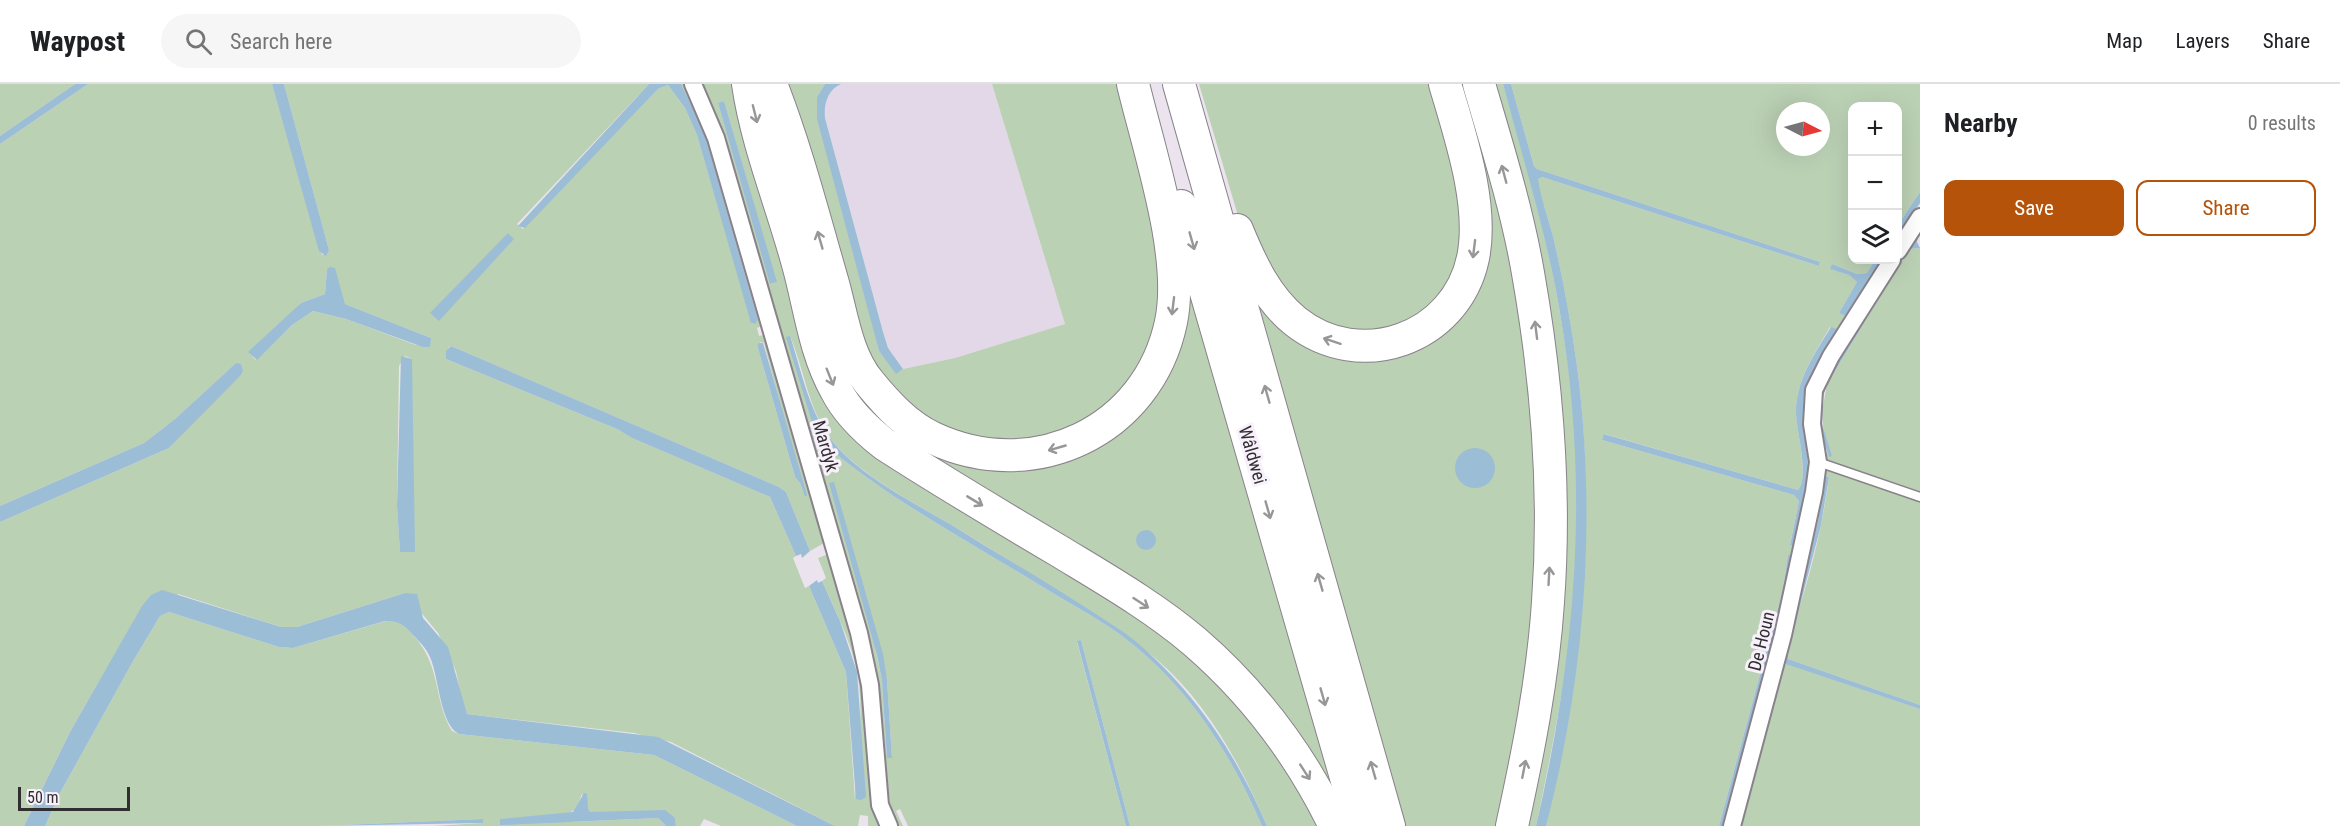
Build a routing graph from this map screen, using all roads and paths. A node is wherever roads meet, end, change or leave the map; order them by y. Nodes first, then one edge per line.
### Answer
1 (693, 84) edge
2 (748, 84) edge
3 (771, 84) edge
4 (781, 84) edge
5 (1133, 84) edge
6 (1147, 84) edge
7 (1179, 84) edge
8 (1445, 84) edge
9 (1479, 84) edge
10 (1188, 117) junction
11 (788, 128) junction
12 (1920, 217) edge
13 (1902, 245) edge
14 (1889, 264) edge
15 (1818, 462) junction
16 (1920, 497) edge
17 (889, 826) edge
18 (1335, 826) edge
19 (1360, 826) edge
20 (1389, 826) edge
21 (1512, 826) edge
22 (1732, 826) edge

1 - 17 street, Mardyk
2 -> 18 highway
3 - 11 highway
4 - 11 highway
5 -> 11 highway
6 -> 19 highway, Wâldwei
7 - 10 highway, Wâldwei
8 -> 10 highway
21 -> 9 highway
20 -> 10 highway, Wâldwei
12 - 13 street
14 - 15 street, De Houn
15 - 16 lane
15 - 22 street, De Houn

